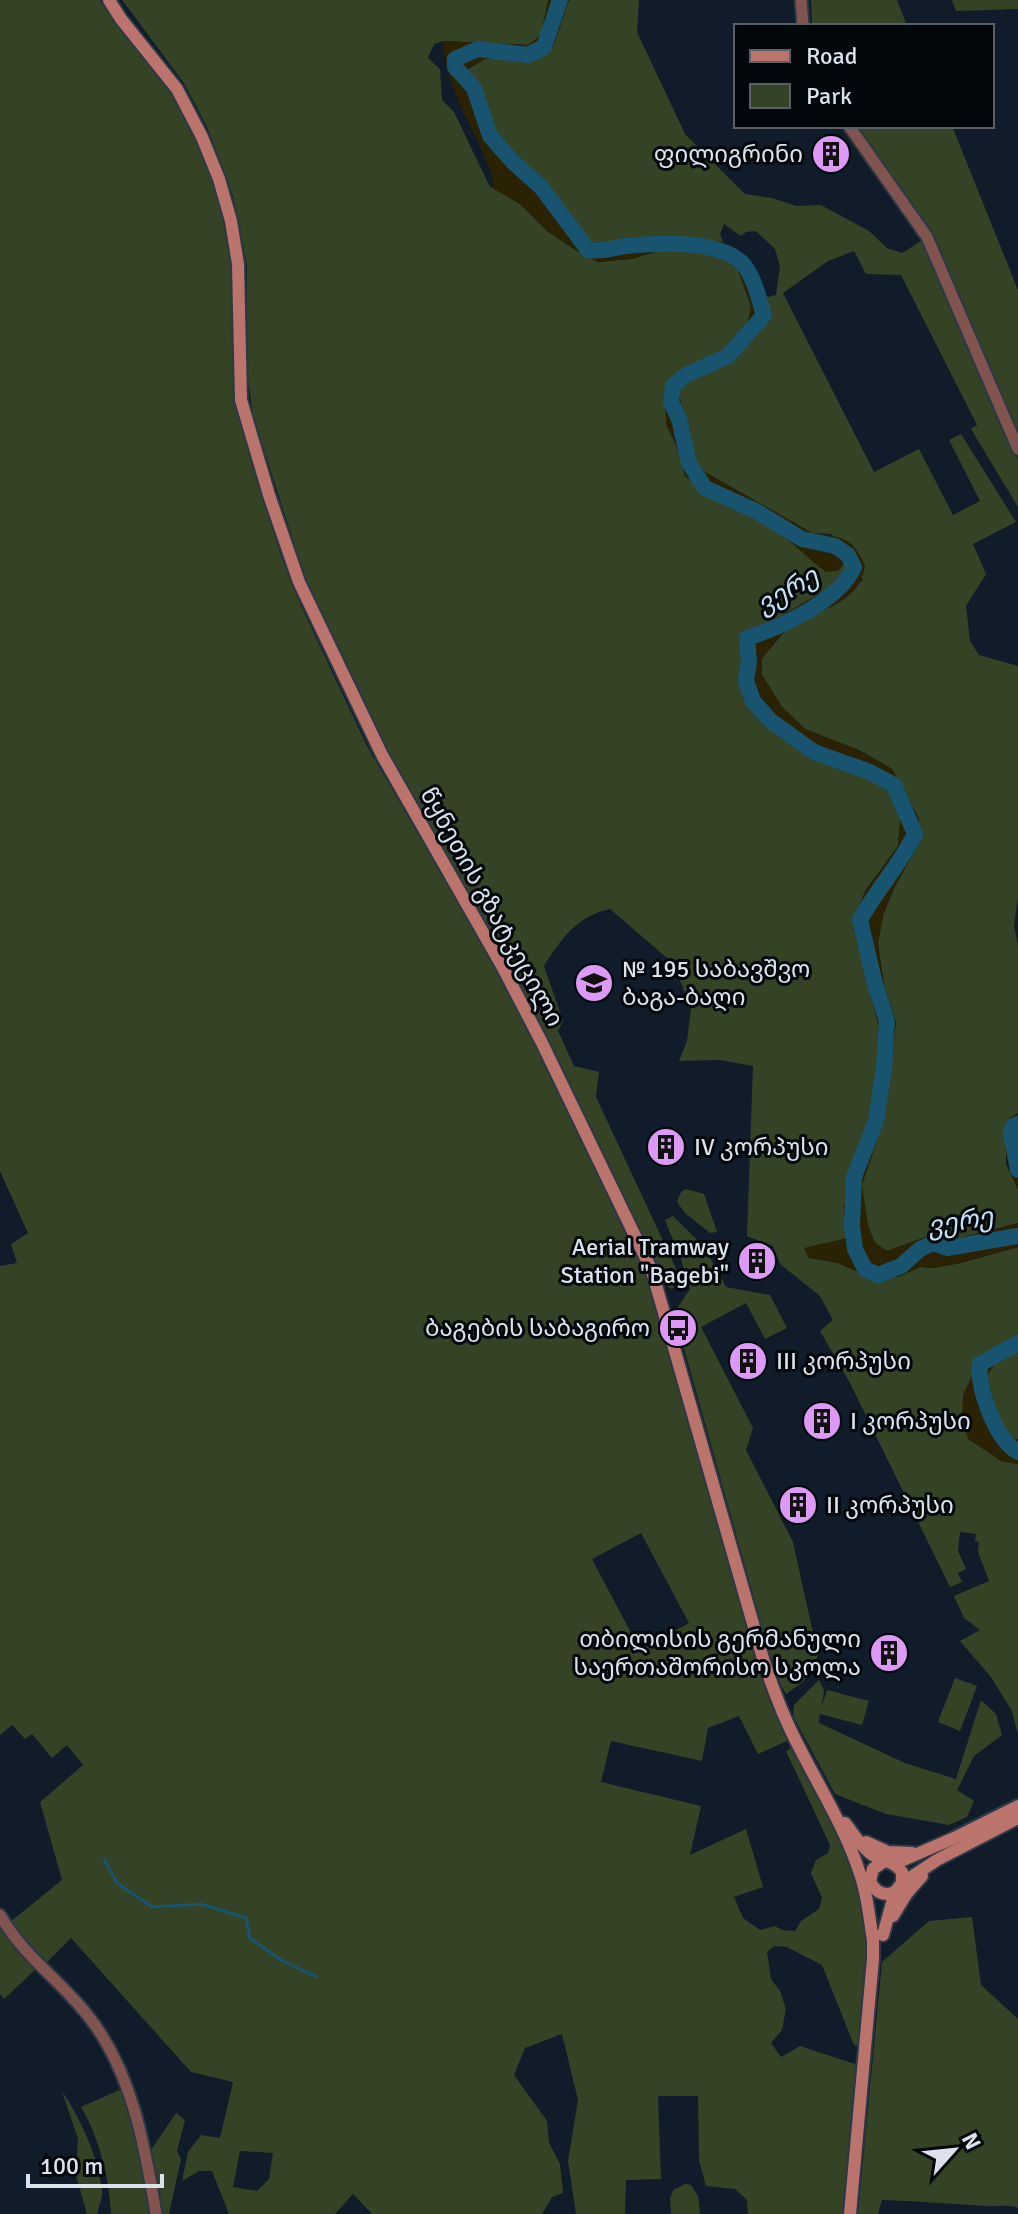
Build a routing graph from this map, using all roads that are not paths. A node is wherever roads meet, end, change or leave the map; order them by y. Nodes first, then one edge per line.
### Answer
1 (109, 0) edge
2 (801, 0) edge
3 (803, 24) edge
4 (850, 128) edge
5 (1018, 449) edge
6 (832, 1809) junction
7 (1016, 1812) edge
8 (850, 1830) junction
9 (849, 1845) junction
10 (936, 1854) junction
11 (889, 1863) junction
12 (871, 1881) junction
13 (899, 1888) junction
14 (0, 1915) edge
15 (878, 1938) junction
16 (156, 2214) edge
17 (850, 2214) edge

1 - 6 main road, წყნეთის გზატკეცილი
2 - 3 street
4 - 5 street
6 - 8 main road
6 - 9 main road, წყნეთის გზატკეცილი
7 - 10 main road
8 - 10 main road
8 - 11 main road
9 - 12 main road
9 - 15 main road
10 - 11 main road
10 - 13 main road
10 - 15 main road
11 - 12 main road
11 - 13 main road
12 - 13 main road
12 - 15 main road
13 - 15 main road
14 - 16 street
15 - 17 main road

